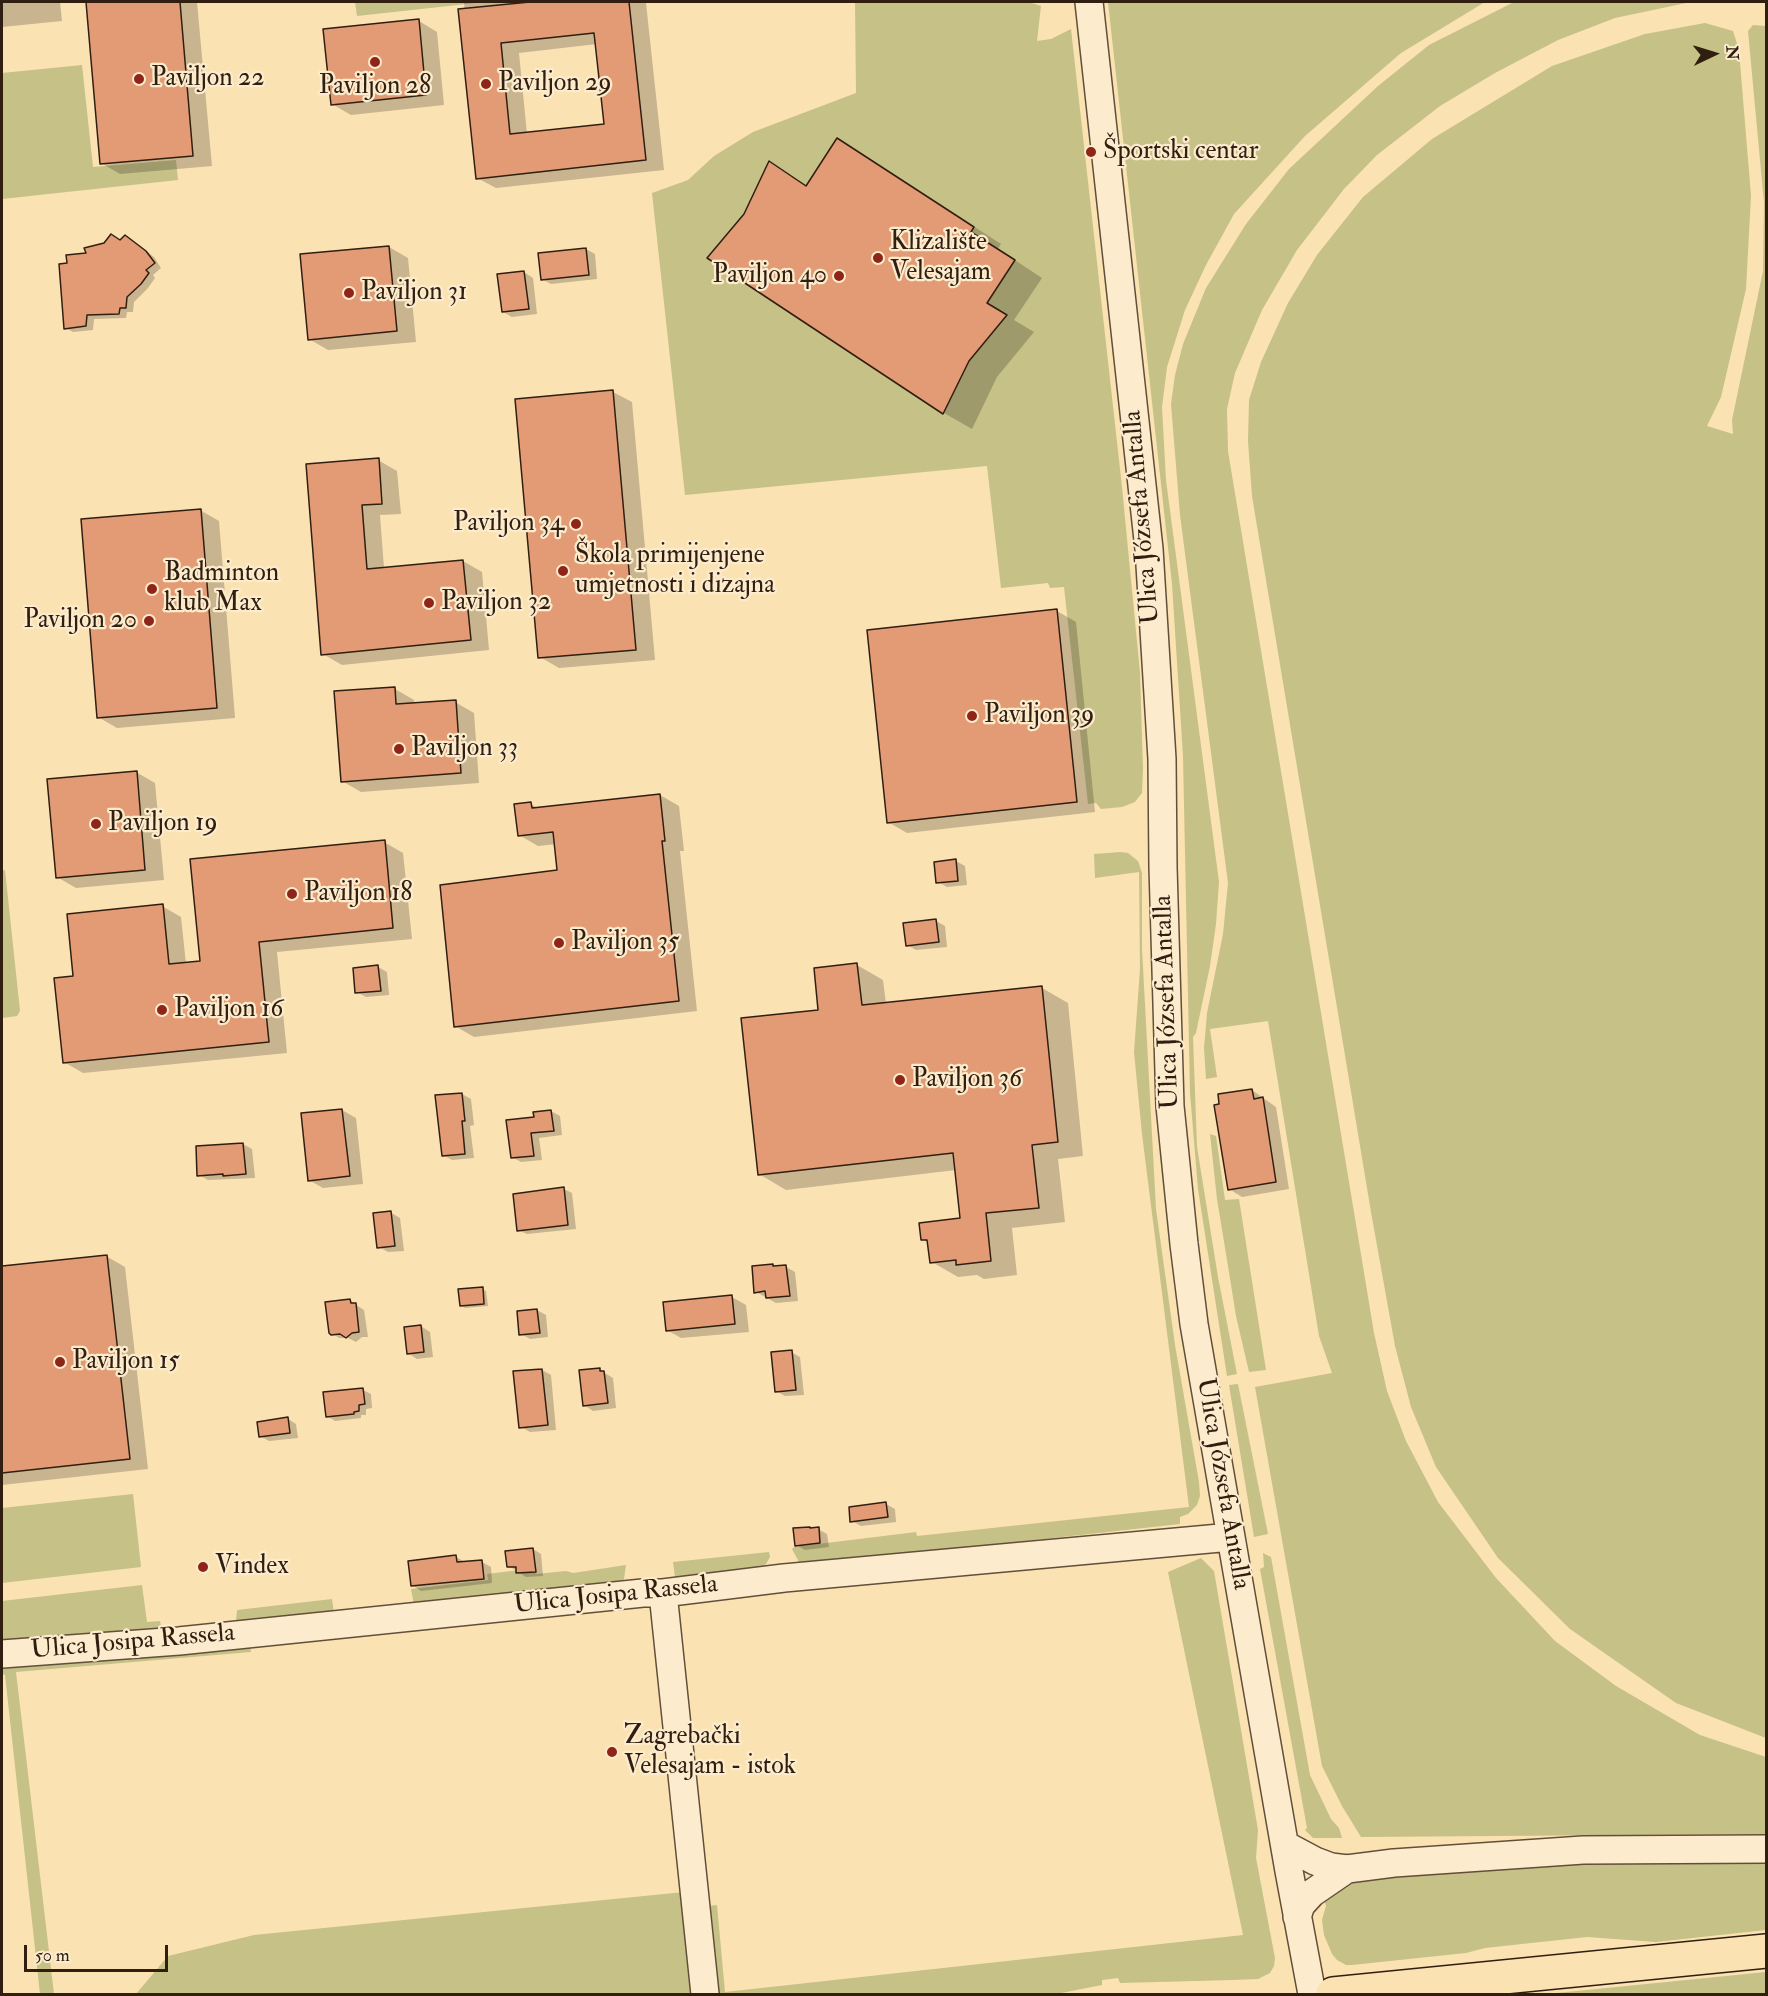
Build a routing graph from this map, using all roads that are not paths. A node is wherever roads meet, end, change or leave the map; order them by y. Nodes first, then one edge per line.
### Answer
1 (1089, 2) edge
2 (1231, 1536) junction
3 (663, 1593) junction
4 (2, 1654) edge
5 (1285, 1845) junction
6 (1767, 1849) edge
7 (1347, 1869) junction
8 (1297, 1917) junction
9 (1767, 1951) edge
10 (705, 1995) edge
11 (1312, 1995) edge
12 (1333, 1995) edge

1 - 2 street, Ulica Józsefa Antalla
2 - 3 street, Ulica Josipa Rassela
2 - 5 street, Ulica Józsefa Antalla
3 - 4 street, Ulica Josipa Rassela
3 - 10 street
5 - 7 street
5 - 8 street, Ulica Józsefa Antalla
6 - 7 street
7 - 8 street
8 - 11 street, Ulica Józsefa Antalla
9 - 12 main road

